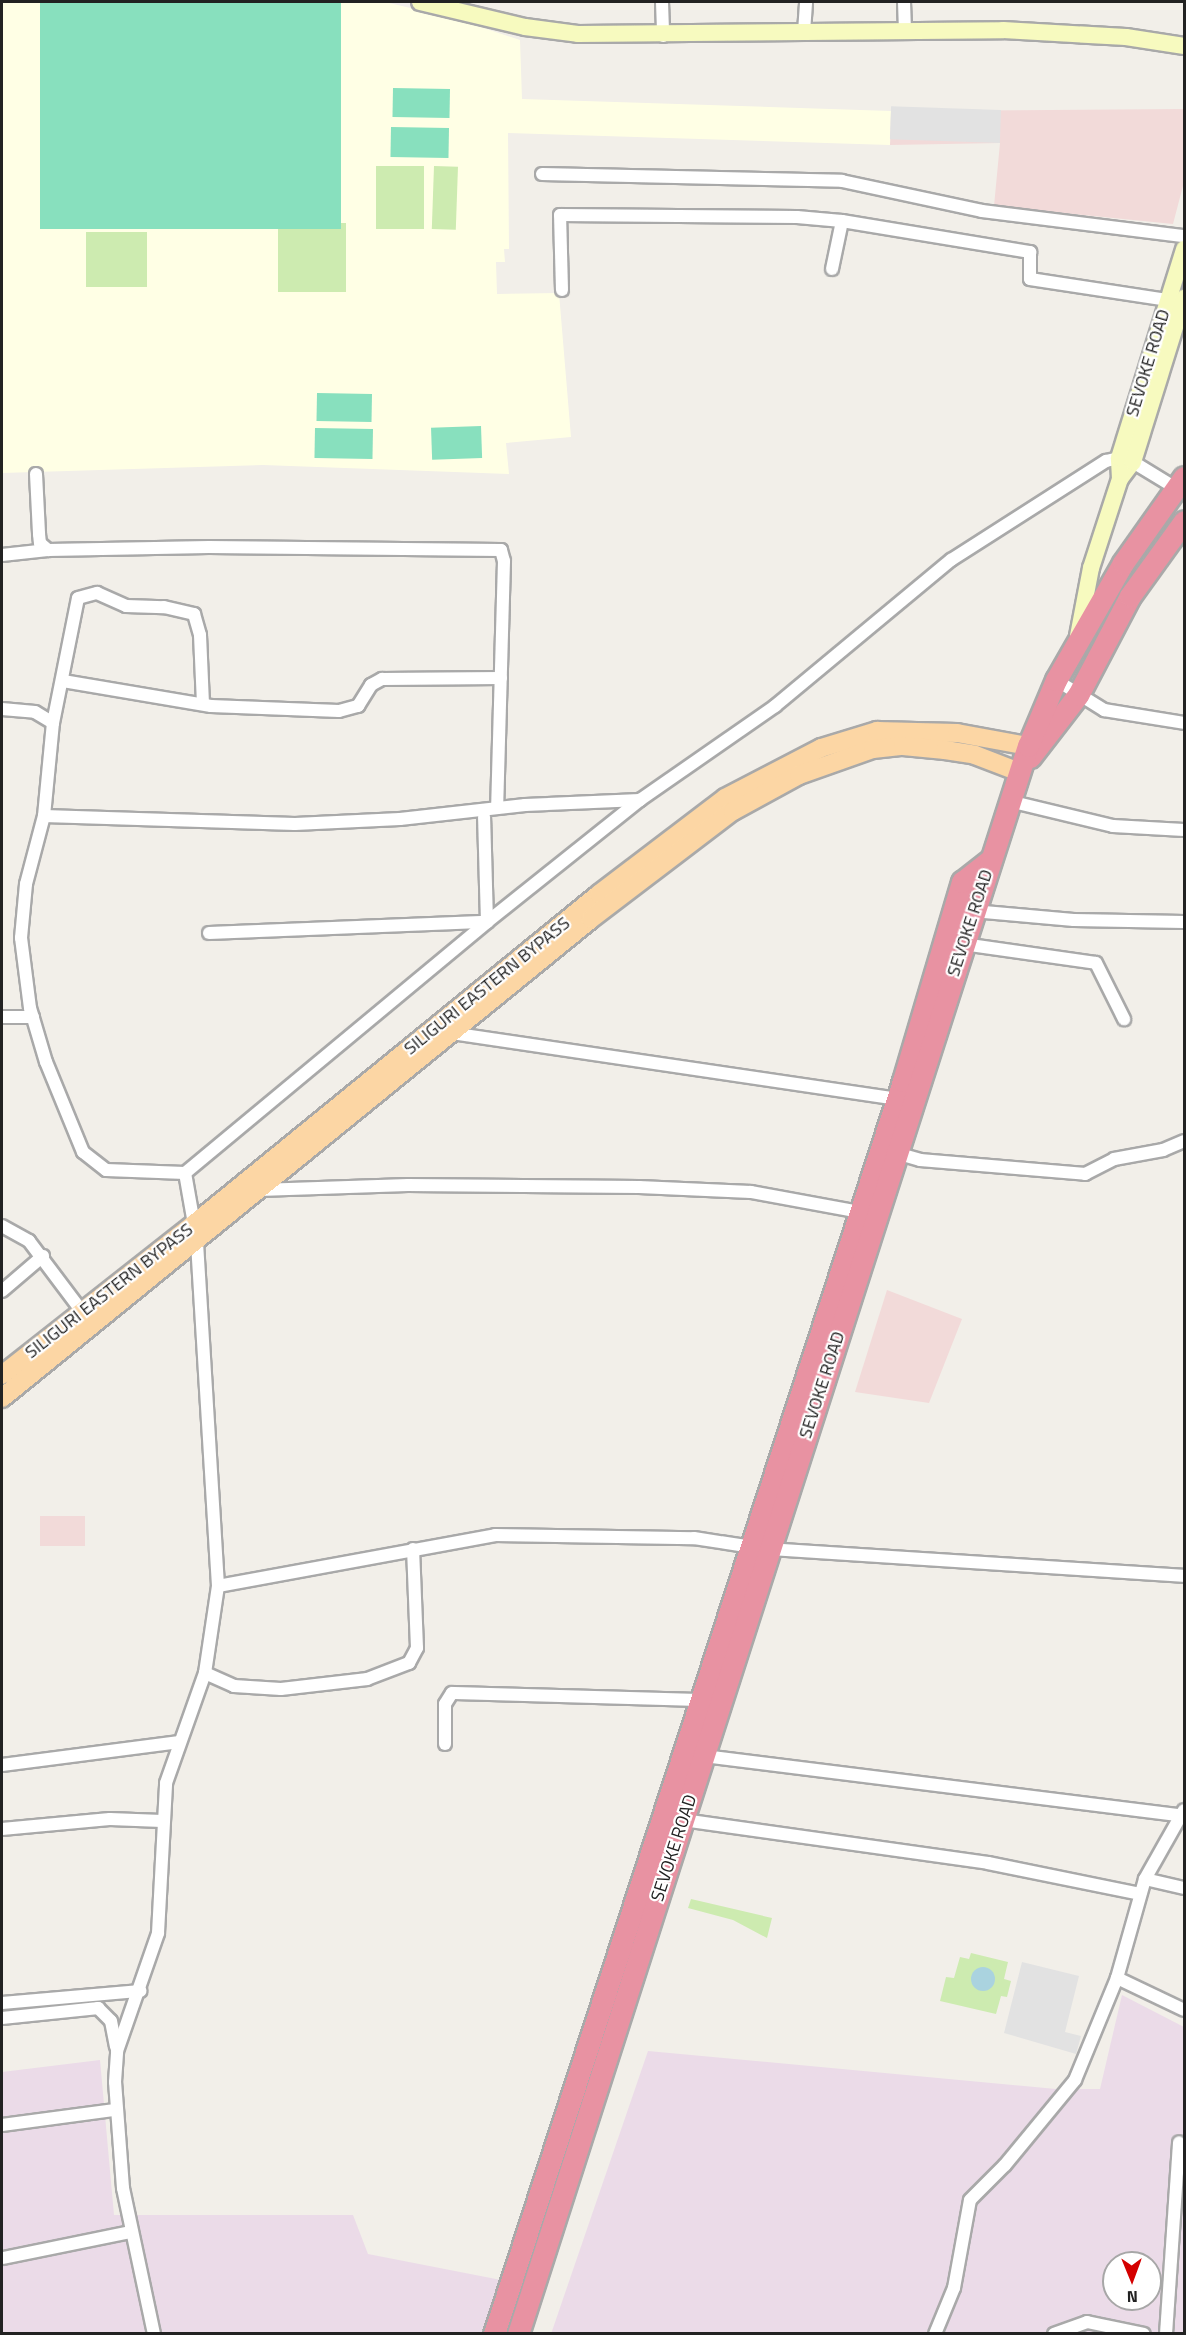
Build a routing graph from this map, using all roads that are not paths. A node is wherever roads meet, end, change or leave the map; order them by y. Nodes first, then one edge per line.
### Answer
1 (420, 2) edge
2 (662, 2) edge
3 (806, 2) edge
4 (904, 2) edge
5 (804, 32) junction
6 (905, 32) junction
7 (663, 36) junction
8 (1185, 46) edge
9 (542, 174) dead end
10 (842, 221) junction
11 (1185, 236) edge
12 (1185, 249) edge
13 (832, 268) dead end
14 (562, 290) dead end
15 (1176, 299) edge
16 (1126, 460) junction
17 (36, 474) dead end
18 (1182, 486) edge
19 (1185, 521) edge
20 (48, 550) junction
21 (2, 555) edge
22 (1077, 644) junction
23 (501, 678) junction
24 (1056, 680) junction
25 (63, 681) junction
26 (1078, 695) junction
27 (203, 704) junction
28 (2, 708) edge
29 (53, 723) junction
30 (1185, 723) edge
31 (1028, 746) junction
32 (1019, 772) junction
33 (640, 800) junction
34 (1009, 801) junction
35 (497, 808) junction
36 (44, 816) junction
37 (484, 817) dead end
38 (1185, 830) edge
39 (990, 860) junction
40 (973, 911) junction
41 (487, 922) junction
42 (1185, 922) edge
43 (209, 933) dead end
44 (963, 944) junction
45 (2, 1017) edge
46 (33, 1017) junction
47 (1124, 1018) dead end
48 (451, 1033) junction
49 (897, 1099) junction
50 (1185, 1141) edge
51 (896, 1153) junction
52 (185, 1173) junction
53 (259, 1190) junction
54 (860, 1212) junction
55 (2, 1226) edge
56 (196, 1233) junction
57 (43, 1256) junction
58 (2, 1291) edge
59 (83, 1312) junction
60 (2, 1376) edge
61 (2, 1398) edge
62 (761, 1548) junction
63 (413, 1549) junction
64 (1185, 1576) edge
65 (218, 1586) junction
66 (205, 1673) junction
67 (702, 1700) junction
68 (178, 1742) junction
69 (445, 1744) dead end
70 (704, 1756) junction
71 (2, 1765) edge
72 (1183, 1813) edge
73 (682, 1820) junction
74 (162, 1821) junction
75 (2, 1829) edge
76 (1145, 1879) junction
77 (1185, 1888) edge
78 (1140, 1894) junction
79 (1117, 1978) junction
80 (140, 1991) junction
81 (2, 2003) edge
82 (1185, 2010) edge
83 (2, 2018) edge
84 (117, 2051) junction
85 (115, 2110) junction
86 (2, 2125) edge
87 (1179, 2142) dead end
88 (130, 2232) junction
89 (3, 2258) dead end
90 (154, 2334) edge
91 (494, 2334) edge
92 (518, 2334) edge
93 (935, 2334) edge
94 (1054, 2334) edge
95 (1144, 2334) edge
96 (1166, 2334) edge

1 - 7 street
2 - 7 street
3 - 5 street
4 - 6 street
5 - 6 street
5 - 7 street
6 - 8 street
9 - 11 street
10 - 13 street
10 - 14 street
10 - 15 street
12 - 15 street, SEVOKE ROAD
15 - 16 street, SEVOKE ROAD
16 - 18 street
16 - 22 street, SEVOKE ROAD
16 - 33 street
17 - 20 street
18 - 22 highway
19 - 26 highway
20 - 21 street
20 - 23 street
22 - 24 highway
23 - 27 street
23 - 35 street
24 - 26 street
24 - 31 highway
25 - 27 street
25 - 27 street
25 - 29 street
26 - 30 street
26 - 32 highway
28 - 29 street
29 - 36 street
31 - 32 highway
31 - 56 main road, SILIGURI EASTERN BYPASS
32 - 34 highway
32 - 48 main road, SILIGURI EASTERN BYPASS
33 - 35 street
33 - 41 street
34 - 38 street
34 - 39 highway
35 - 36 street
36 - 46 street
37 - 41 street
39 - 40 highway, SEVOKE ROAD
39 - 49 highway, SEVOKE ROAD
40 - 42 street
40 - 44 highway, SEVOKE ROAD
41 - 43 street
41 - 52 street
44 - 47 street
44 - 51 highway, SEVOKE ROAD
45 - 46 street
46 - 52 street
48 - 49 street
48 - 53 main road, SILIGURI EASTERN BYPASS
49 - 54 highway, SEVOKE ROAD
50 - 51 street
51 - 62 highway, SEVOKE ROAD
52 - 56 street
53 - 54 street
53 - 56 main road, SILIGURI EASTERN BYPASS
54 - 62 highway, SEVOKE ROAD
55 - 57 street
56 - 59 main road, SILIGURI EASTERN BYPASS
56 - 61 main road, SILIGURI EASTERN BYPASS
56 - 65 street
57 - 58 street
57 - 59 street
59 - 60 main road, SILIGURI EASTERN BYPASS
62 - 63 street
62 - 64 street
62 - 67 highway, SEVOKE ROAD
62 - 70 highway, SEVOKE ROAD
63 - 65 street
63 - 66 street
65 - 66 street
66 - 68 street
67 - 69 street
67 - 91 highway, SEVOKE ROAD
68 - 71 street
68 - 74 street
70 - 72 street
70 - 73 highway, SEVOKE ROAD
72 - 76 street
73 - 78 street
73 - 92 highway, SEVOKE ROAD
74 - 75 street
74 - 80 street
76 - 77 street
76 - 78 street
78 - 79 street
79 - 82 street
79 - 93 street
80 - 81 street
80 - 84 street
83 - 84 street
84 - 85 street
85 - 86 street
85 - 88 street
87 - 96 street
88 - 89 street
88 - 90 street
94 - 95 street

